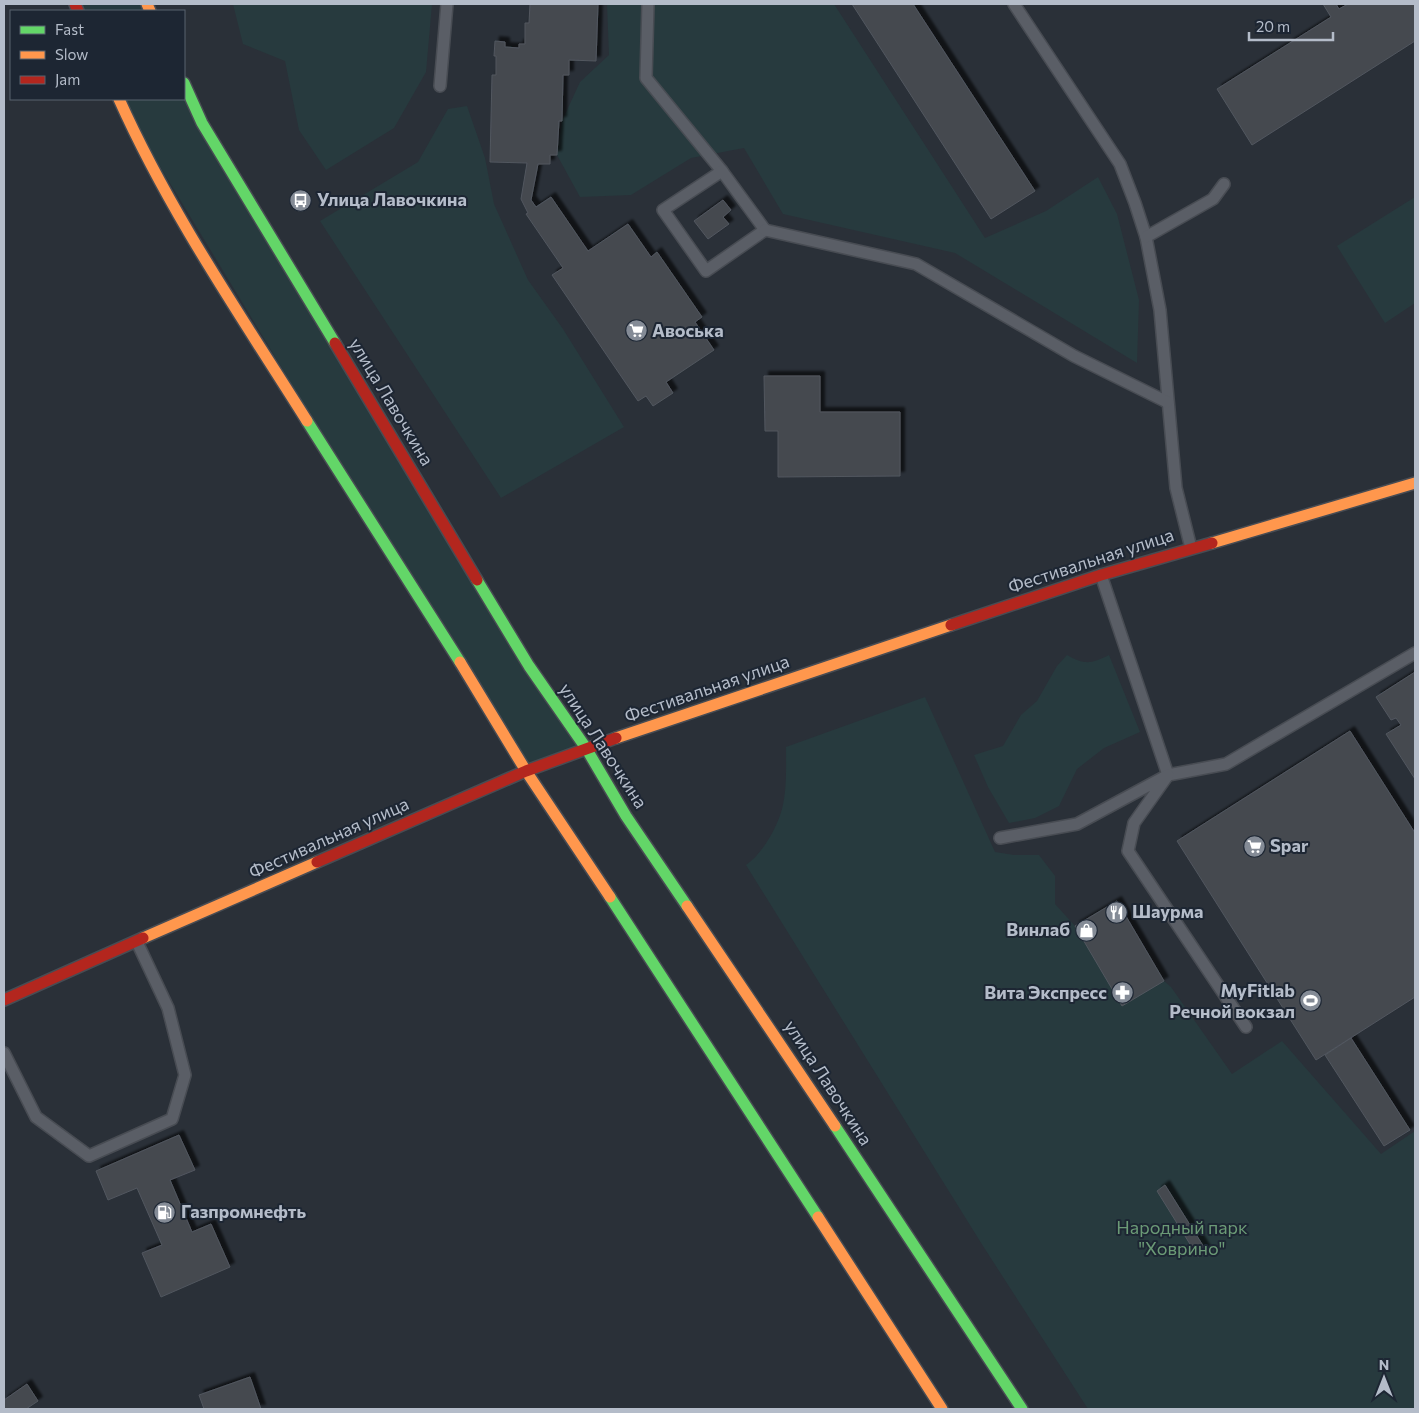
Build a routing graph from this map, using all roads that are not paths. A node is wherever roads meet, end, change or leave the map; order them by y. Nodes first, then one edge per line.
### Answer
1 (446, 4) edge
2 (648, 4) edge
3 (1014, 4) edge
4 (185, 85) edge
5 (440, 86) dead end
6 (119, 100) edge
7 (722, 171) junction
8 (1224, 184) dead end
9 (765, 230) junction
10 (1146, 237) junction
11 (1167, 402) junction
12 (1415, 483) edge
13 (1191, 548) junction
14 (1101, 575) junction
15 (1415, 653) edge
16 (586, 748) junction
17 (526, 771) junction
18 (1168, 774) junction
19 (1000, 838) dead end
20 (137, 942) junction
21 (4, 1000) edge
22 (1246, 1027) dead end
23 (4, 1053) edge
24 (942, 1409) edge
25 (1022, 1409) edge

1 - 5 lane
2 - 7 lane
3 - 10 lane
4 - 16 main road, улица Лавочкина
6 - 17 main road
7 - 9 lane
7 - 9 lane
8 - 10 lane
9 - 11 lane
10 - 11 lane
11 - 13 lane
12 - 13 main road, Фестивальная улица
13 - 14 main road, Фестивальная улица
14 - 16 main road, Фестивальная улица
14 - 18 lane
15 - 18 lane
16 - 17 main road, Фестивальная улица
16 - 25 main road, улица Лавочкина
17 - 20 main road, Фестивальная улица
17 - 24 main road
18 - 19 lane
18 - 22 lane
20 - 21 main road, Фестивальная улица
20 - 23 lane

